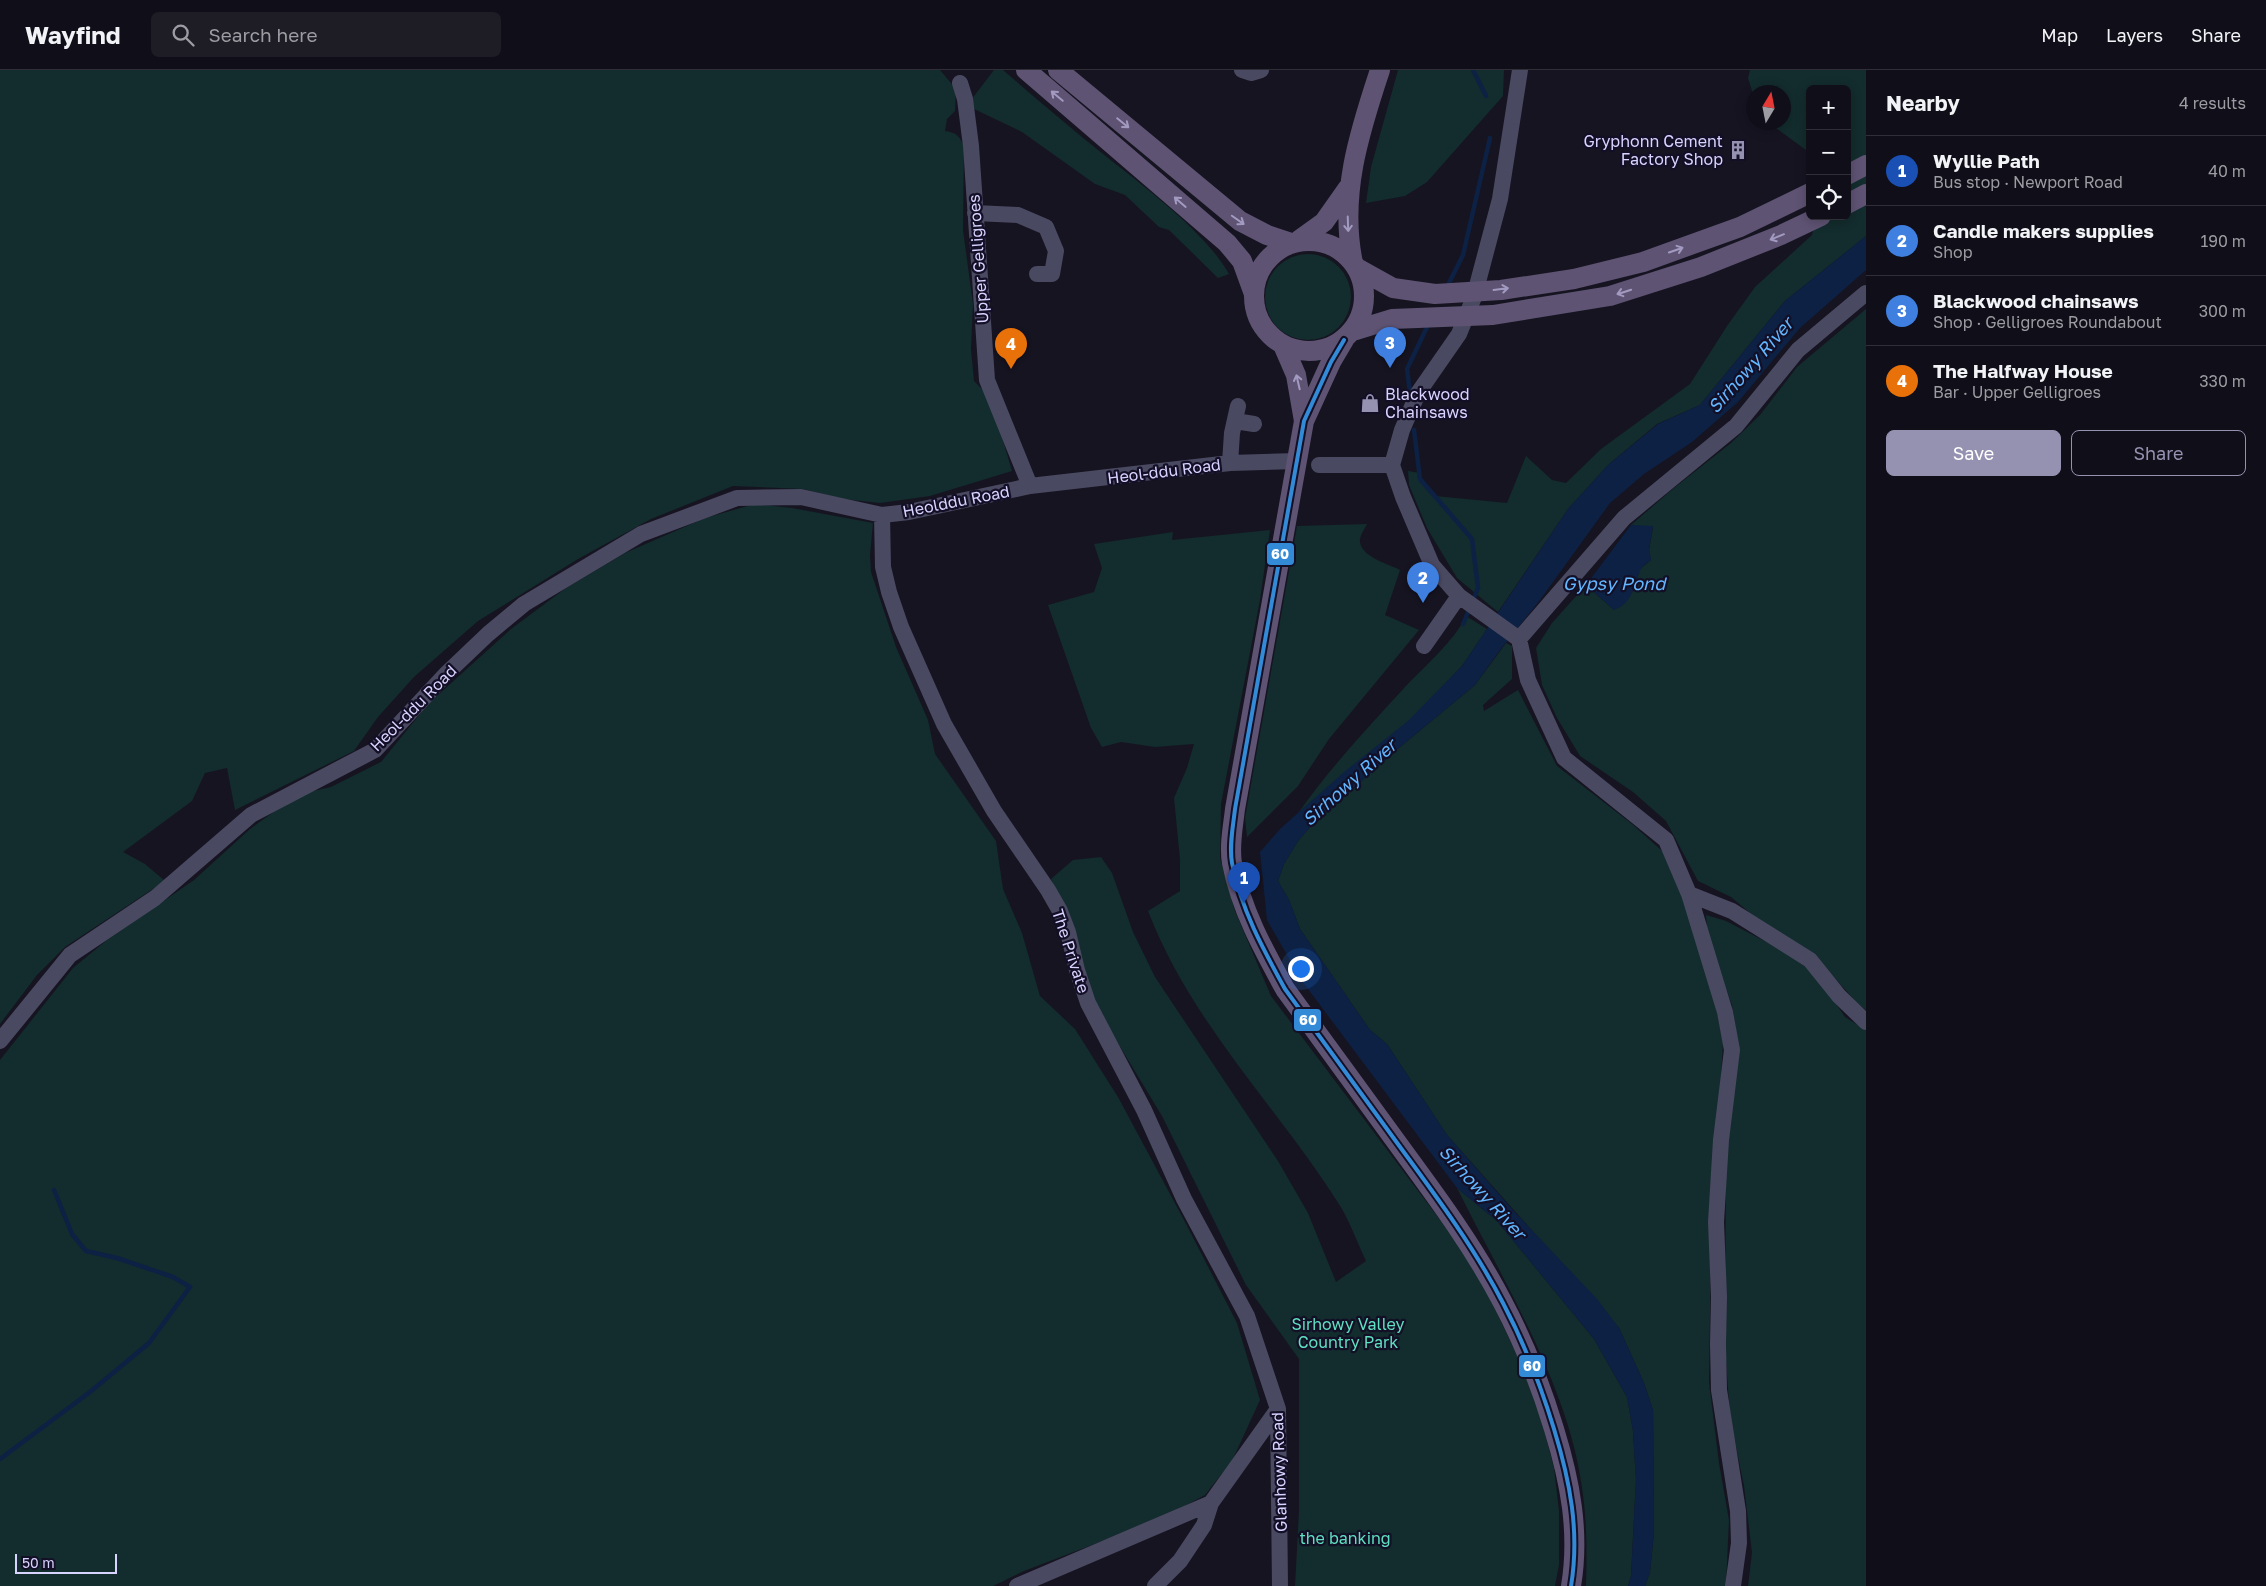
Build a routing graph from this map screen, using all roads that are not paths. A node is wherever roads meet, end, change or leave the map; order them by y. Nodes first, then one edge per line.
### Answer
1 (1026, 70) edge
2 (1058, 70) edge
3 (1242, 70) edge
4 (1262, 70) edge
5 (1380, 70) edge
6 (1520, 70) edge
7 (960, 84) dead end
8 (1866, 165) edge
9 (1851, 173) edge
10 (1349, 186) junction
11 (1866, 194) edge
12 (1806, 195) edge
13 (1851, 202) edge
14 (975, 213) junction
15 (1813, 220) edge
16 (1295, 241) junction
17 (1355, 265) junction
18 (1037, 274) dead end
19 (1866, 293) edge
20 (1254, 294) junction
21 (1348, 335) junction
22 (1283, 346) junction
23 (1304, 422) junction
24 (1254, 424) dead end
25 (1297, 461) junction
26 (1230, 463) junction
27 (1319, 465) dead end
28 (1392, 465) junction
29 (1030, 486) junction
30 (882, 514) junction
31 (1461, 598) junction
32 (1519, 639) junction
33 (1424, 646) dead end
34 (1689, 894) junction
35 (1866, 1022) edge
36 (0, 1041) edge
37 (1264, 1360) joint
38 (1278, 1409) junction
39 (1211, 1503) junction
40 (1017, 1586) edge
41 (1155, 1586) edge
42 (1280, 1586) edge
43 (1571, 1586) edge
44 (1733, 1586) edge

20 -> 1 main road
2 -> 16 main road
3 - 4 street
5 - 10 main road
6 - 28 street
7 - 14 street, Upper Gelligroes
8 - 9 main road
10 - 16 main road
10 -> 17 main road
11 - 13 main road
17 -> 12 main road
14 - 18 street
14 - 29 street, Upper Gelligroes
15 -> 21 main road
16 - 17 main road
16 - 20 main road
17 - 21 main road
19 - 32 street
20 - 22 main road
21 - 22 main road
21 - 23 main road
23 -> 22 main road
23 - 25 main road
24 - 26 street
25 - 26 street, Heol-ddu Road
25 - 43 main road
26 - 29 street, Heol-ddu Road
27 - 28 street
28 - 31 street
29 - 30 street, Heolddu Road
30 - 36 street, Heol-ddu Road
30 - 37 street, The Private
31 - 32 street
31 - 33 street
32 - 34 street
34 - 35 street
34 - 44 street
37 - 38 street, Glanhowy Road
38 - 39 street
38 - 42 street, Glanhowy Road
39 - 40 street
39 - 41 street

